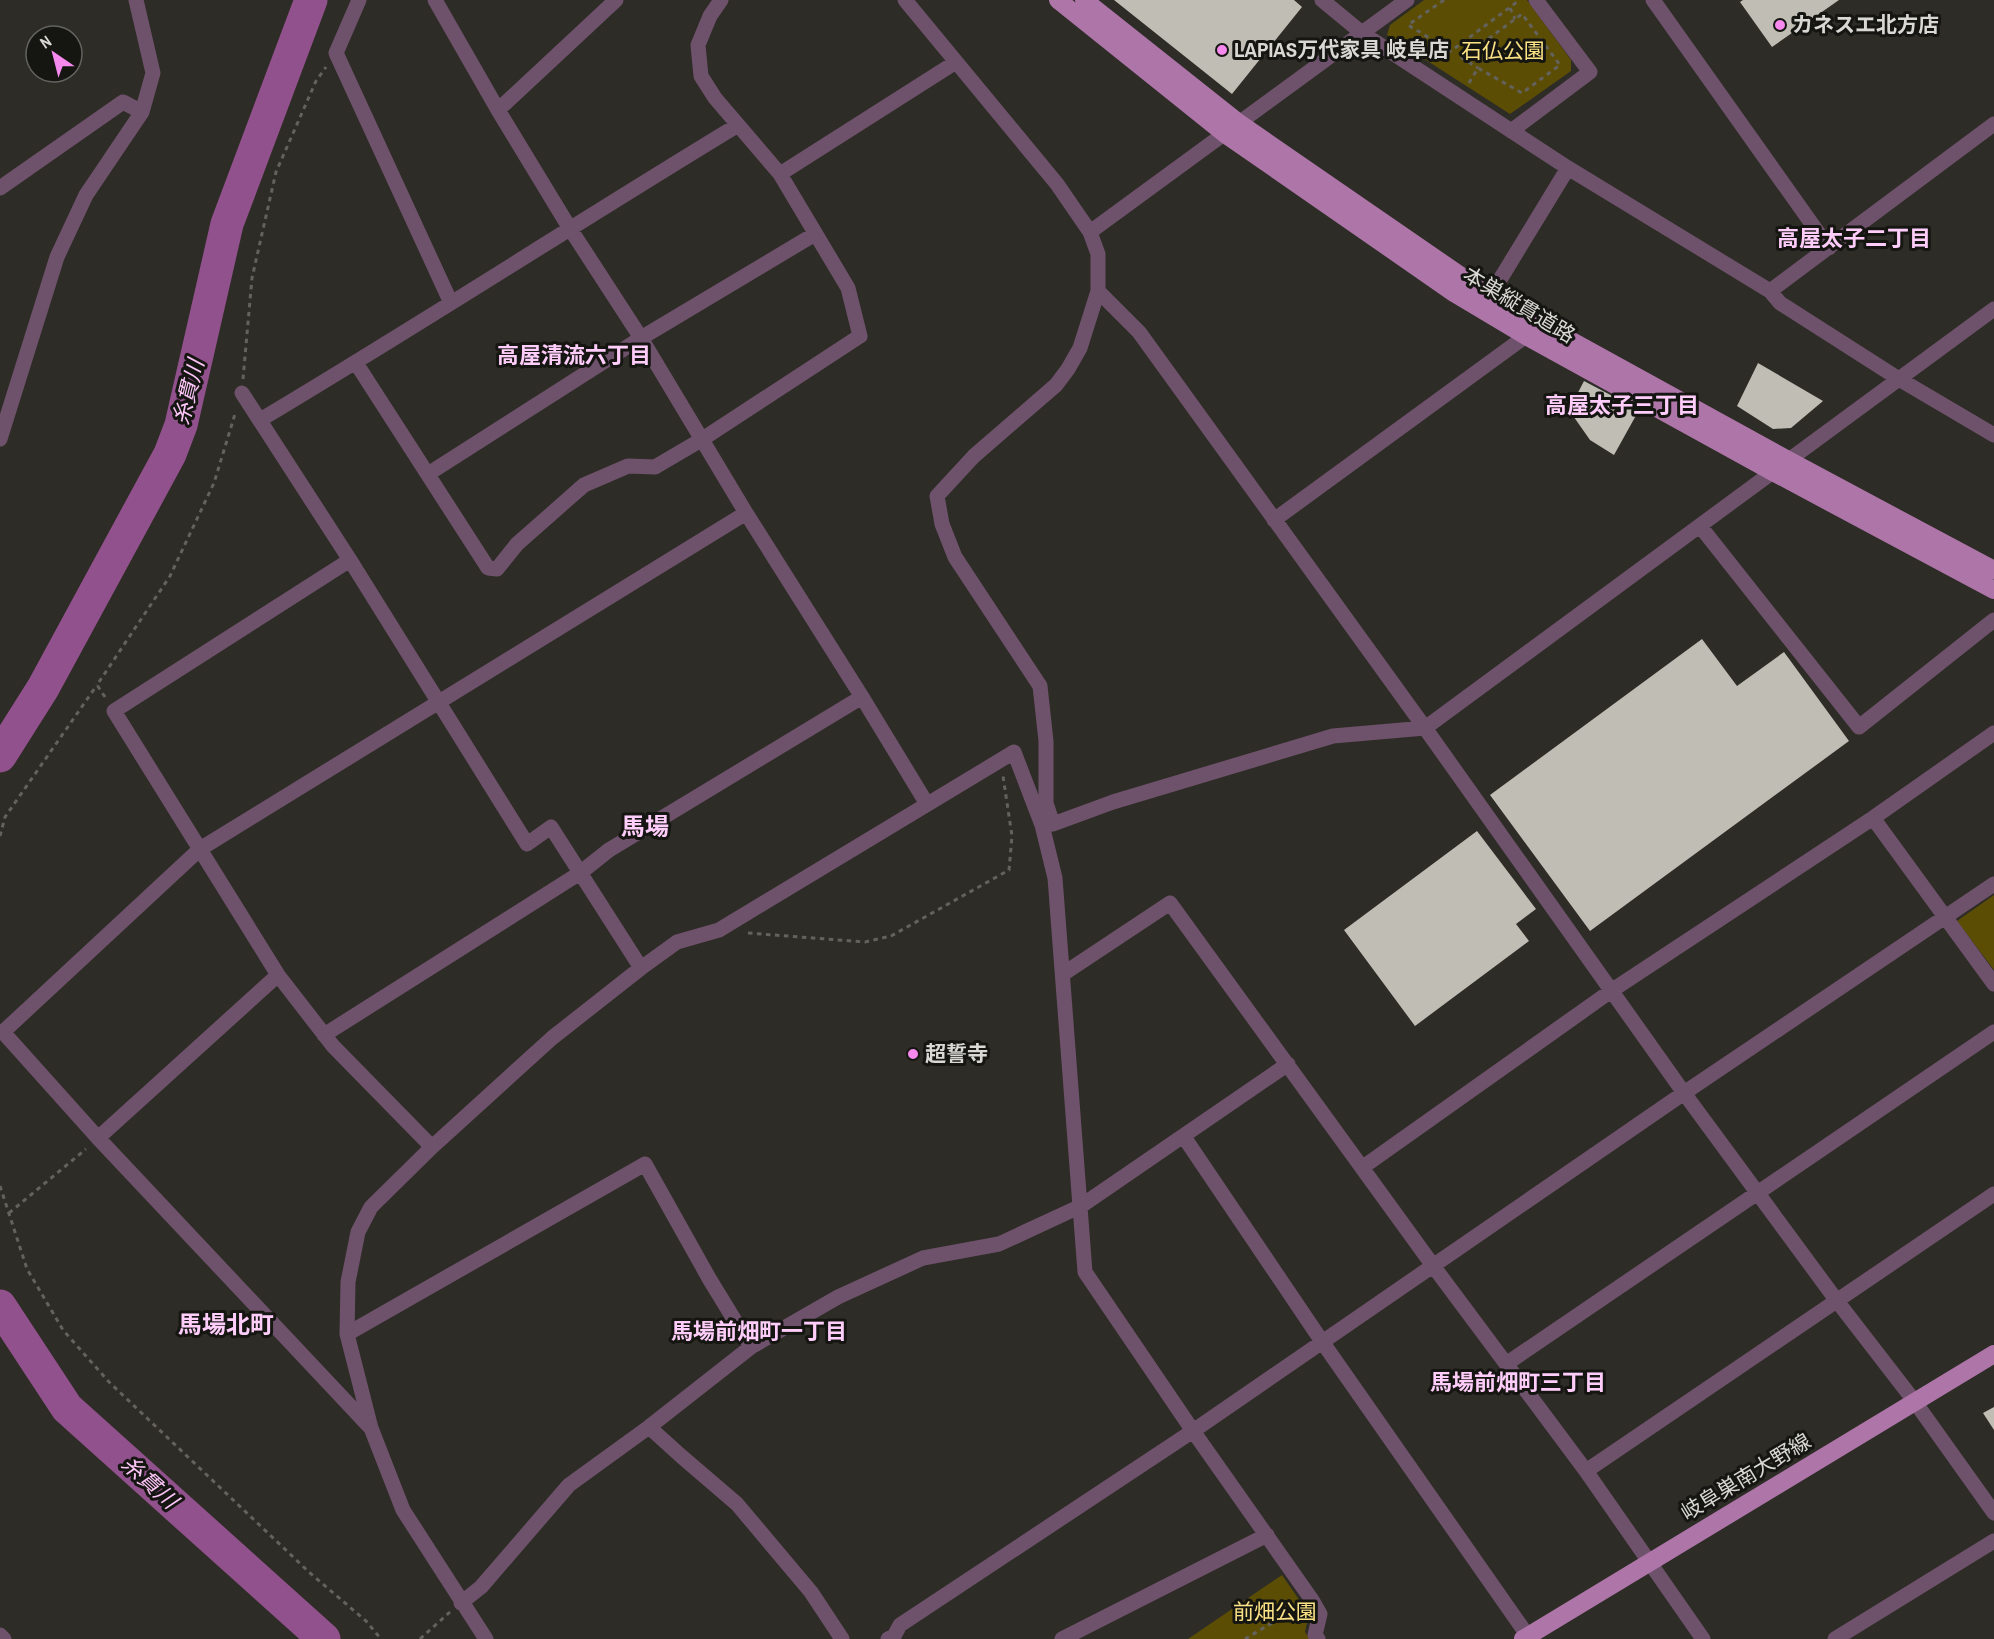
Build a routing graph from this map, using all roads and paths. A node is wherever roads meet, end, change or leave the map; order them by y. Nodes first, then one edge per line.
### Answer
1 (136, 0) edge
2 (359, 0) edge
3 (435, 0) edge
4 (616, 0) edge
5 (721, 0) edge
6 (905, 0) edge
7 (1058, 0) edge
8 (1084, 0) edge
9 (1322, 0) edge
10 (1407, 0) edge
11 (1444, 0) edge
12 (1516, 0) edge
13 (1536, 0) edge
14 (1653, 0) edge
15 (1510, 8) junction
16 (1515, 19) junction
17 (1362, 33) junction
18 (1463, 43) junction
19 (1473, 50) junction
20 (336, 53) junction
21 (956, 62) junction
22 (1478, 68) junction
23 (1460, 97) junction
24 (498, 110) junction
25 (142, 112) junction
26 (738, 124) junction
27 (1994, 124) edge
28 (1232, 128) junction
29 (1510, 130) junction
30 (1568, 168) junction
31 (780, 174) junction
32 (0, 188) edge
33 (569, 227) junction
34 (1090, 232) junction
35 (815, 234) junction
36 (1829, 248) junction
37 (1098, 291) junction
38 (1770, 291) junction
39 (1490, 296) junction
40 (450, 303) junction
41 (1994, 309) edge
42 (1531, 330) junction
43 (641, 338) junction
44 (356, 363) junction
45 (1899, 379) junction
46 (242, 393) junction
47 (2, 419) edge
48 (260, 420) junction
49 (1994, 435) edge
50 (0, 439) edge
51 (701, 440) junction
52 (1788, 460) junction
53 (1773, 472) junction
54 (428, 474) junction
55 (746, 513) junction
56 (1274, 520) junction
57 (1700, 526) junction
58 (350, 560) junction
59 (1994, 570) edge
60 (1994, 590) edge
61 (1994, 620) edge
62 (97, 685) junction
63 (862, 697) junction
64 (439, 701) junction
65 (114, 711) junction
66 (1425, 728) junction
67 (1994, 734) edge
68 (1000, 760) junction
69 (927, 804) junction
70 (1872, 818) junction
71 (1047, 824) junction
72 (0, 836) edge
73 (200, 849) junction
74 (580, 873) junction
75 (1994, 884) edge
76 (1945, 918) junction
77 (719, 930) junction
78 (641, 968) junction
79 (1063, 974) junction
80 (278, 975) junction
81 (1994, 984) edge
82 (1611, 991) junction
83 (1994, 1032) edge
84 (324, 1035) junction
85 (1288, 1064) junction
86 (1684, 1093) junction
87 (1184, 1137) junction
88 (98, 1138) junction
89 (432, 1147) junction
90 (1363, 1167) junction
91 (0, 1186) edge
92 (1759, 1193) junction
93 (1994, 1194) edge
94 (1081, 1206) junction
95 (9, 1214) junction
96 (1434, 1267) junction
97 (1837, 1301) junction
98 (347, 1334) junction
99 (1323, 1343) junction
100 (751, 1347) junction
101 (1994, 1354) edge
102 (1506, 1364) junction
103 (1915, 1402) junction
104 (649, 1427) junction
105 (371, 1428) junction
106 (1193, 1431) junction
107 (1586, 1471) junction
108 (1994, 1513) edge
109 (1267, 1535) junction
110 (1994, 1541) edge
111 (1650, 1561) junction
112 (1312, 1600) junction
113 (461, 1603) junction
114 (0, 1635) edge
115 (1253, 1637) edge
116 (1527, 1638) edge
117 (4, 1639) edge
118 (381, 1639) edge
119 (420, 1639) edge
120 (486, 1639) edge
121 (842, 1639) edge
122 (888, 1639) edge
123 (1062, 1639) edge
124 (1245, 1639) edge
125 (1318, 1639) edge
126 (1704, 1639) edge
127 (1835, 1639) edge

1 - 25 street
2 - 20 street
3 - 24 street
4 - 24 street
5 - 26 street
6 - 21 street
7 - 28 main road, 本巣縦貫道路
8 - 28 main road, 本巣縦貫道路
9 - 17 street
10 - 17 street
11 - 18 path
12 - 15 path
13 - 29 street
14 - 36 street
15 - 16 path
15 - 18 path
16 - 19 path
16 - 22 path
17 - 23 street
17 - 28 street
18 - 19 path
19 - 22 path
20 - 40 street
20 - 46 path
21 - 31 street
21 - 34 street
22 - 23 path
23 - 29 street
24 - 33 street
25 - 32 street
25 - 47 street
26 - 31 street
26 - 33 street
27 - 36 street
28 - 34 street
28 - 39 main road, 本巣縦貫道路
28 - 42 main road, 本巣縦貫道路
29 - 30 street
30 - 38 street
30 - 39 street
31 - 35 street
33 - 40 street
33 - 43 street
34 - 37 street
35 - 43 street
35 - 51 street
36 - 38 street
37 - 56 street
37 - 71 street
38 - 45 street
39 - 42 main road, 本巣縦貫道路
40 - 44 street
41 - 45 street
42 - 52 main road, 本巣縦貫道路
42 - 53 main road, 本巣縦貫道路
42 - 56 street
43 - 51 street
43 - 54 street
44 - 48 street
44 - 54 street
45 - 49 street
45 - 52 street
46 - 48 street
46 - 62 path
47 - 50 street
48 - 58 street
51 - 54 street
51 - 55 street
52 - 53 street
52 - 59 main road, 本巣縦貫道路
53 - 57 street
53 - 60 main road, 本巣縦貫道路
55 - 63 street
55 - 64 street
56 - 66 street
57 - 61 street
57 - 66 street
58 - 64 street
58 - 65 street
62 - 65 path
62 - 72 path
63 - 69 street
63 - 74 street
64 - 73 street
64 - 74 street
65 - 73 street
66 - 71 street
66 - 82 street
67 - 70 street
68 - 69 street
68 - 71 street
68 - 77 path
69 - 77 street
70 - 76 street
70 - 82 street
71 - 79 street
73 - 80 street
73 - 88 street
74 - 78 street
74 - 84 street
75 - 76 street
76 - 81 street
76 - 86 street
77 - 78 street
78 - 89 street
79 - 85 street
79 - 94 street
80 - 84 street
80 - 88 street
82 - 86 street
82 - 90 street
83 - 92 street
84 - 89 street
85 - 87 street
85 - 90 street
86 - 92 street
86 - 96 street
87 - 94 street
87 - 99 street
88 - 95 path
88 - 105 street
89 - 98 street
90 - 96 street
91 - 95 path
92 - 97 street
92 - 102 street
93 - 97 street
94 - 100 street
94 - 106 street
95 - 118 path
96 - 99 street
96 - 102 street
97 - 103 street
97 - 107 street
98 - 100 street
98 - 105 street
99 - 106 street
99 - 116 street
100 - 104 street
101 - 103 main road, 岐阜巣南大野線
102 - 107 street
103 - 108 street
103 - 111 main road, 岐阜巣南大野線
104 - 113 street
104 - 121 street
105 - 113 street
106 - 109 street
106 - 122 street
107 - 111 street
109 - 112 street
109 - 123 street
110 - 127 street
111 - 116 main road, 岐阜巣南大野線
111 - 126 street
112 - 115 path
112 - 125 street
113 - 119 path
113 - 120 street
114 - 117 street
115 - 124 path

